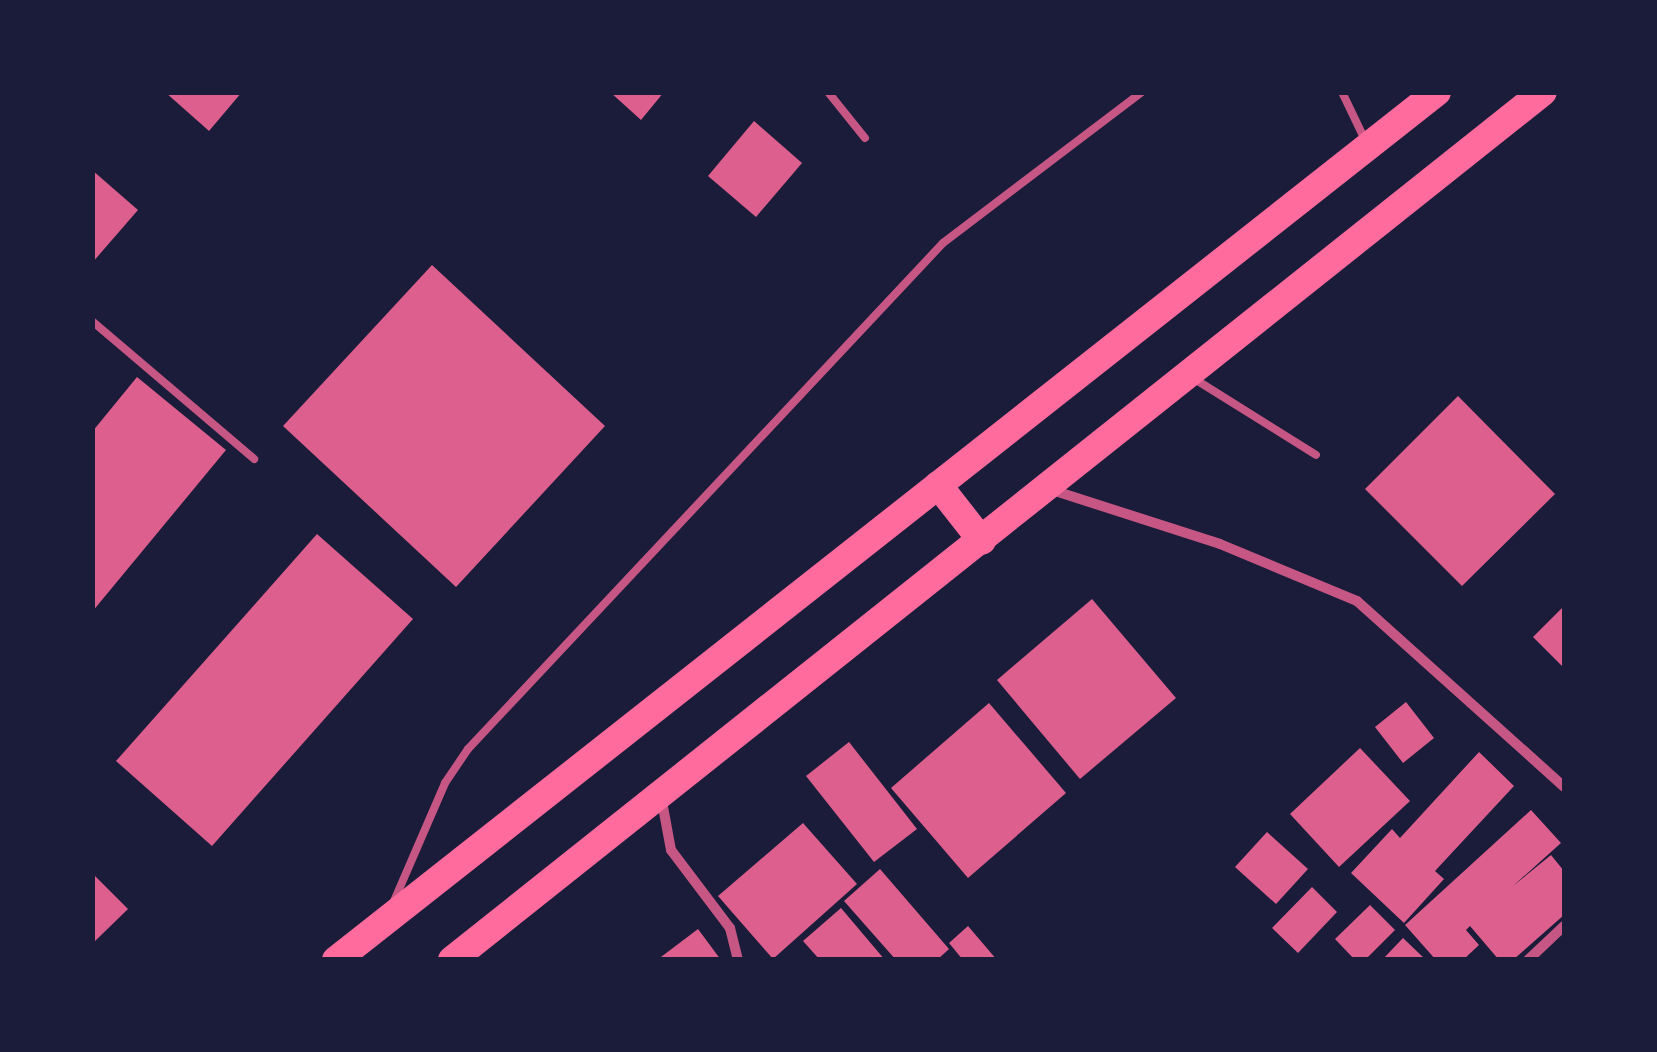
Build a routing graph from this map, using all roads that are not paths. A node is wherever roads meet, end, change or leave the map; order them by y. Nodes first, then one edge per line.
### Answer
1 (828, 92) edge
2 (1142, 92) edge
3 (1342, 92) edge
4 (1436, 92) edge
5 (1543, 92) edge
6 (864, 138) dead end
7 (1369, 148) junction
8 (92, 321) edge
9 (1190, 376) junction
10 (1316, 455) dead end
11 (254, 460) dead end
12 (938, 485) junction
13 (1050, 489) junction
14 (982, 541) junction
15 (1564, 788) edge
16 (660, 790) junction
17 (386, 918) junction
18 (1564, 926) edge
19 (336, 960) edge
20 (452, 960) edge
21 (738, 960) edge
22 (1528, 960) edge

1 - 6 lane
2 - 17 lane
3 - 7 lane
4 - 7 highway
5 - 9 highway
7 - 12 highway
8 - 11 lane
9 - 10 lane
9 - 13 highway
12 - 14 highway
12 - 17 highway
13 - 14 highway
13 - 15 street
14 - 16 highway
16 - 20 highway
16 - 21 street
17 - 19 highway
18 - 22 street

